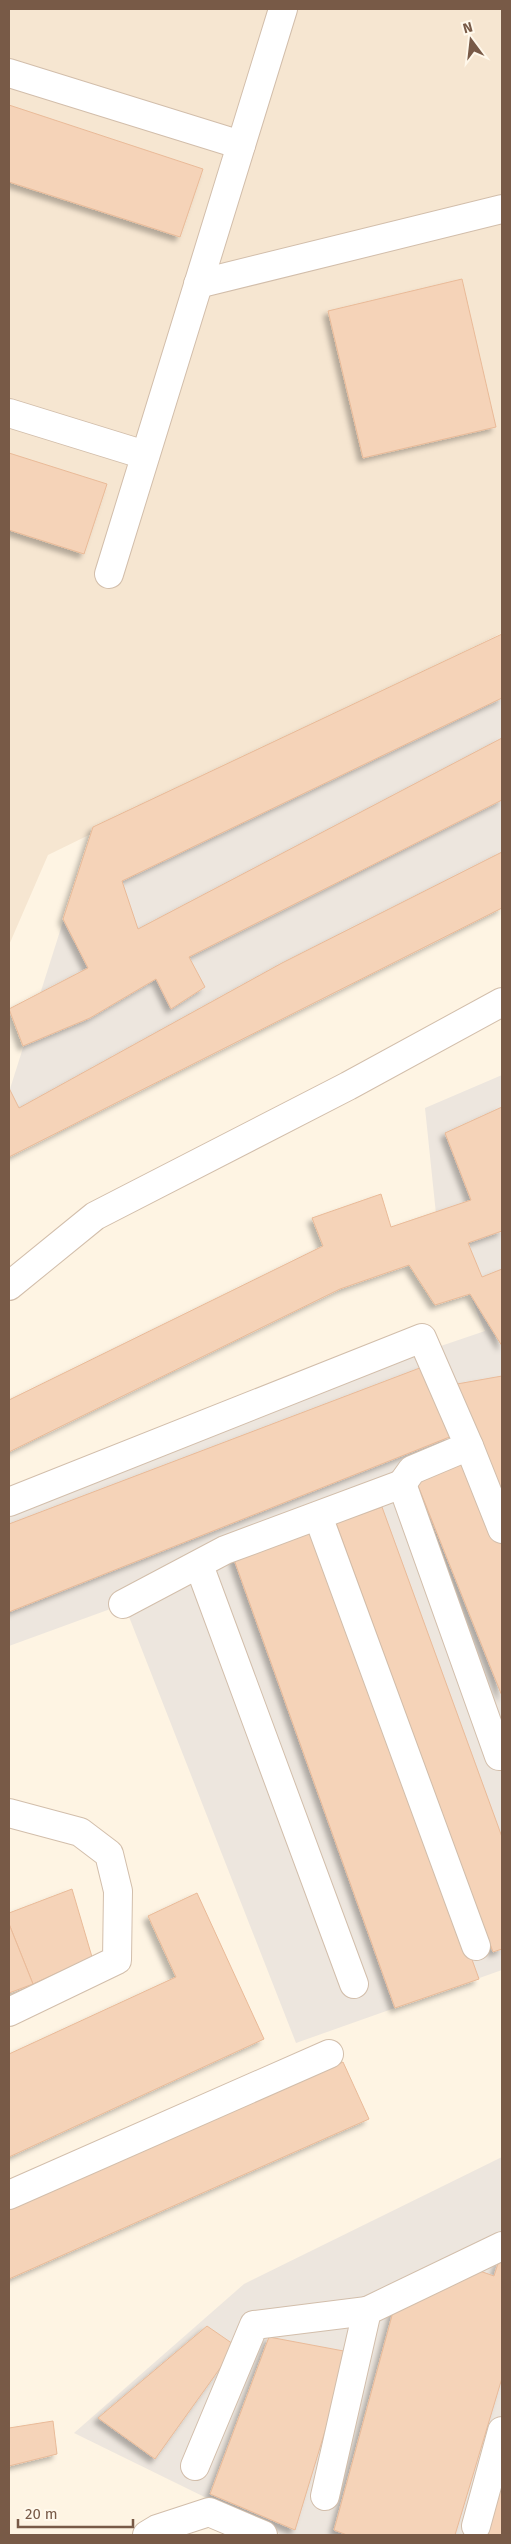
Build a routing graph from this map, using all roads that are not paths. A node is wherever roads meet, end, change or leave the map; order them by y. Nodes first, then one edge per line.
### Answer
1 (283, 9) edge
2 (9, 73) edge
3 (241, 145) junction
4 (502, 209) edge
5 (198, 284) junction
6 (9, 413) edge
7 (145, 455) junction
8 (109, 574) dead end
9 (502, 1002) edge
10 (9, 1286) edge
11 (469, 1446) junction
12 (402, 1484) junction
13 (9, 1502) edge
14 (318, 1516) junction
15 (502, 1529) edge
16 (199, 1565) junction
17 (124, 1604) dead end
18 (499, 1756) dead end
19 (9, 1813) edge
20 (476, 1946) dead end
21 (354, 1984) dead end
22 (9, 2012) edge
23 (329, 2054) dead end
24 (9, 2195) edge
25 (502, 2246) edge
26 (367, 2311) junction
27 (502, 2431) edge
28 (195, 2466) dead end
29 (325, 2496) dead end
30 (476, 2526) dead end
31 (147, 2535) edge
32 (263, 2535) edge

1 - 3 lane
2 - 3 lane
3 - 5 lane
4 - 5 lane
5 - 7 lane
6 - 7 lane
7 - 8 lane
9 - 10 lane
11 - 12 lane
11 - 13 lane
11 - 15 lane
12 - 14 lane
12 - 18 lane
14 - 16 lane
14 - 20 lane
16 - 17 lane
16 - 21 lane
19 - 22 lane
23 - 24 lane
25 - 26 lane
26 - 28 lane
26 - 29 lane
27 - 30 lane
31 - 32 lane

